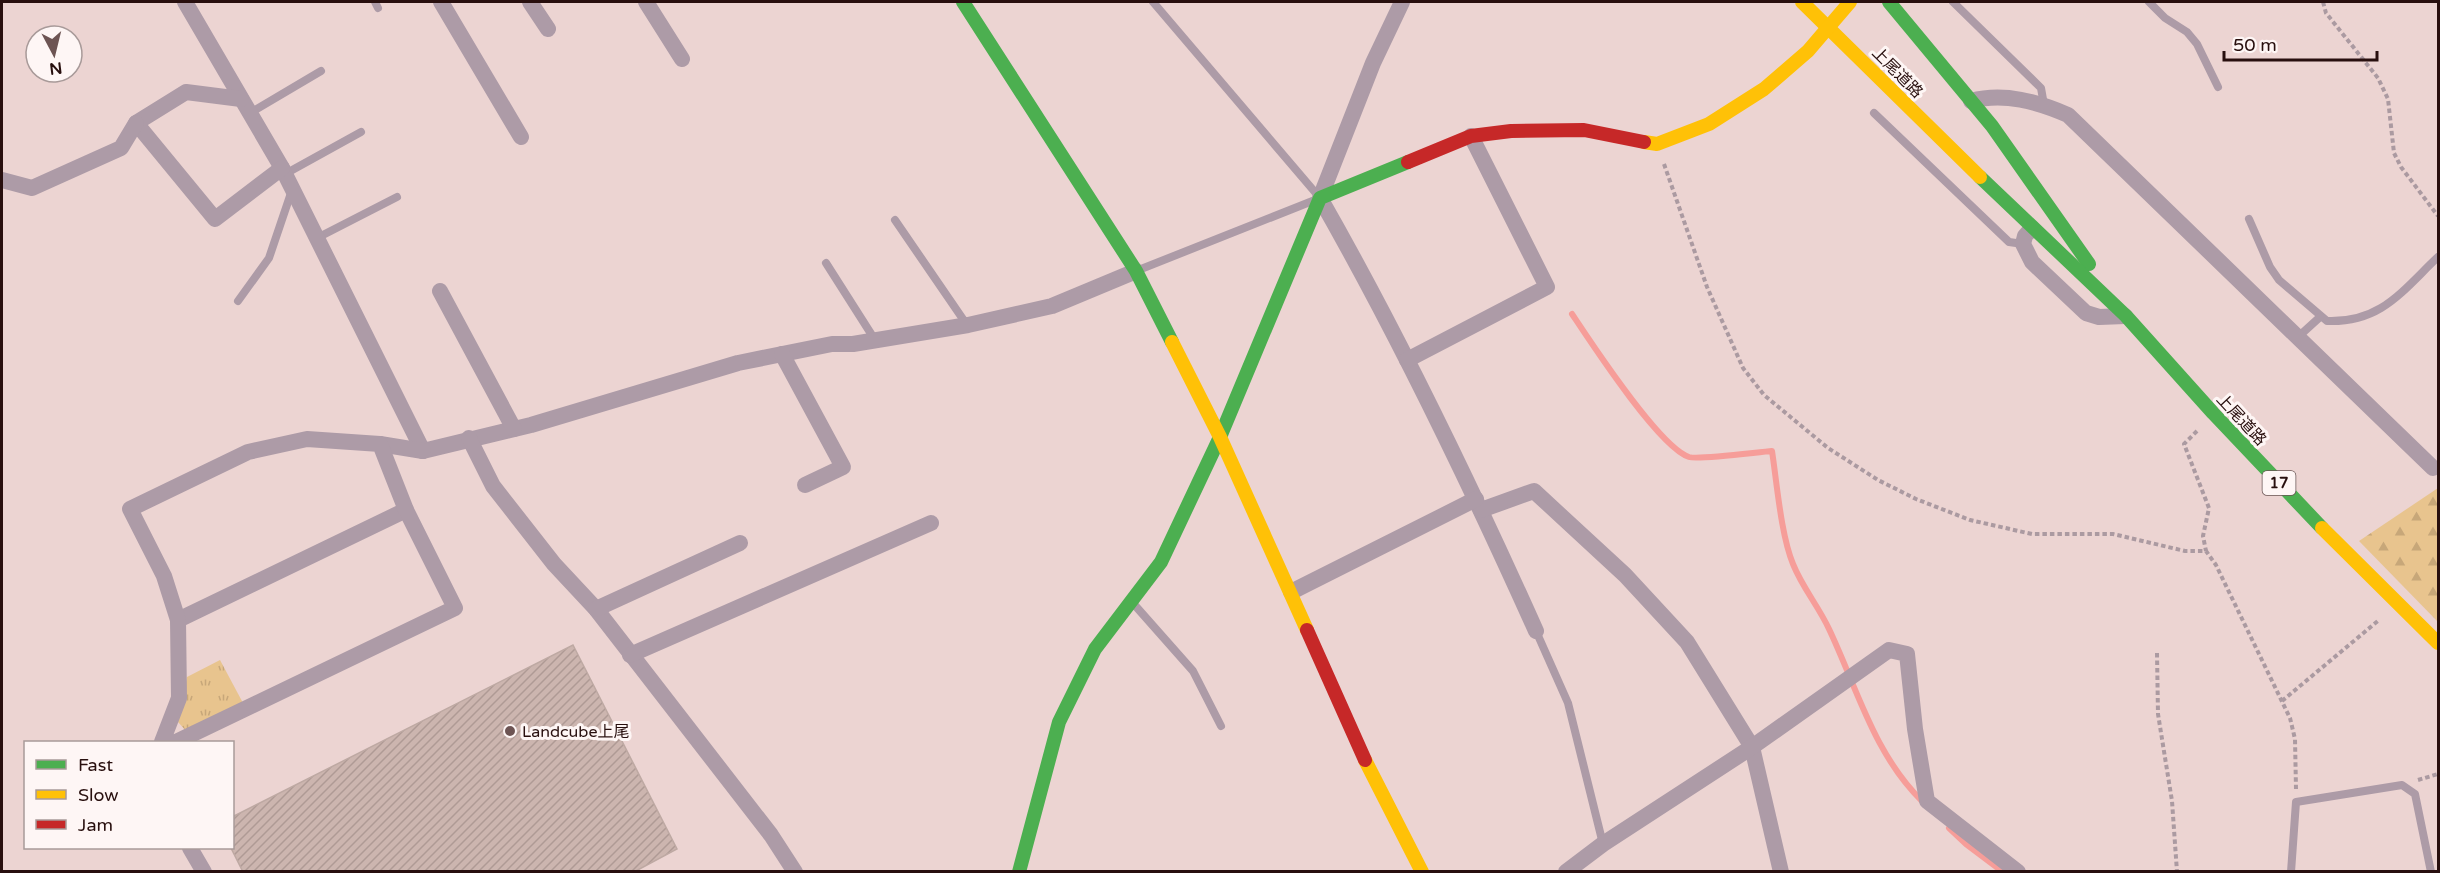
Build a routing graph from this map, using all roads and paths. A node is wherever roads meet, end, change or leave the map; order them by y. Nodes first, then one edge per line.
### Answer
1 (441, 2) edge
2 (530, 2) edge
3 (646, 2) edge
4 (963, 2) edge
5 (1153, 2) edge
6 (1402, 2) edge
7 (1802, 2) edge
8 (1850, 2) edge
9 (1889, 2) edge
10 (1953, 2) edge
11 (2149, 2) edge
12 (2322, 2) edge
13 (188, 3) edge
14 (1829, 27) junction
15 (548, 29) dead end
16 (682, 59) dead end
17 (321, 72) dead end
18 (2218, 87) dead end
19 (1971, 100) junction
20 (2044, 105) junction
21 (246, 106) junction
22 (1874, 113) dead end
23 (136, 123) junction
24 (361, 132) dead end
25 (1471, 136) junction
26 (521, 137) dead end
27 (1657, 144) junction
28 (286, 177) junction
29 (2, 180) edge
30 (398, 197) dead end
31 (1320, 198) junction
32 (2439, 216) edge
33 (2249, 219) dead end
34 (895, 220) dead end
35 (2032, 228) junction
36 (317, 238) junction
37 (2023, 244) junction
38 (2439, 257) edge
39 (826, 263) dead end
40 (1136, 271) junction
41 (440, 291) dead end
42 (238, 301) dead end
43 (2126, 316) junction
44 (2320, 317) junction
45 (968, 325) junction
46 (2298, 337) junction
47 (875, 340) junction
48 (782, 354) junction
49 (1407, 360) junction
50 (2213, 413) junction
51 (514, 429) junction
52 (1220, 437) junction
53 (469, 438) junction
54 (380, 444) junction
55 (423, 451) junction
56 (2433, 468) dead end
57 (805, 485) dead end
58 (1479, 504) junction
59 (406, 510) junction
60 (931, 522) dead end
61 (740, 543) dead end
62 (2206, 551) junction
63 (1291, 592) junction
64 (1131, 601) junction
65 (2398, 604) junction
66 (596, 609) junction
67 (178, 620) junction
68 (1536, 631) joint
69 (2439, 643) edge
70 (2157, 653) dead end
71 (630, 655) junction
72 (2282, 701) junction
73 (1221, 726) dead end
74 (162, 741) edge
75 (178, 741) edge
76 (1752, 747) junction
77 (2296, 802) junction
78 (1603, 844) junction
79 (191, 849) edge
80 (204, 872) edge
81 (795, 872) edge
82 (1018, 872) edge
83 (1422, 872) edge
84 (1566, 872) edge
85 (1781, 872) edge
86 (2018, 872) edge
87 (2177, 872) edge
88 (2291, 872) edge
89 (2431, 872) edge

1 - 26 street
2 - 15 street
3 - 16 street
4 - 40 main road
5 - 31 lane
6 - 31 street
7 - 14 main road, 上尾道路 / 17
8 - 14 main road
9 - 19 main road, 上尾道路 / 17
10 - 20 lane
11 - 18 lane
12 - 32 path
13 - 21 street
14 - 27 main road
14 - 35 main road, 上尾道路 / 17
17 - 21 lane
19 - 20 street
19 - 43 main road, 上尾道路 / 17
20 - 46 street
21 - 23 street
21 - 28 street
22 - 37 lane
23 - 28 street
23 - 29 street
24 - 28 lane
25 - 27 main road
25 - 31 main road
25 - 49 street
27 - 62 path
28 - 36 street
28 - 42 lane
30 - 36 lane
31 - 40 lane
31 - 49 street
31 - 52 main road
33 - 44 lane
34 - 45 lane
35 - 37 street
35 - 43 main road, 上尾道路 / 17
36 - 55 street
37 - 43 street
38 - 44 lane
39 - 47 lane
40 - 45 street
40 - 52 main road
41 - 51 street
43 - 50 main road, 上尾道路 / 17
44 - 46 lane
45 - 47 street
46 - 56 street
47 - 48 street
48 - 51 street
48 - 57 street
49 - 58 street
50 - 62 path
50 - 65 main road, 上尾道路 / 17
51 - 53 street
52 - 63 main road
52 - 64 main road
53 - 55 street
53 - 66 street
54 - 55 street
54 - 59 street
54 - 67 street
58 - 63 street
58 - 68 street
58 - 76 street
59 - 67 street
59 - 75 street
60 - 71 street
61 - 66 street
62 - 72 path
63 - 83 main road
64 - 73 lane
64 - 82 main road
65 - 69 main road, 上尾道路 / 17
65 - 72 path
66 - 71 street
67 - 74 street
68 - 78 lane
70 - 87 path
71 - 81 street
72 - 77 path
76 - 78 street
76 - 85 street
76 - 86 street
77 - 88 lane
77 - 89 lane
78 - 84 street
79 - 80 street

